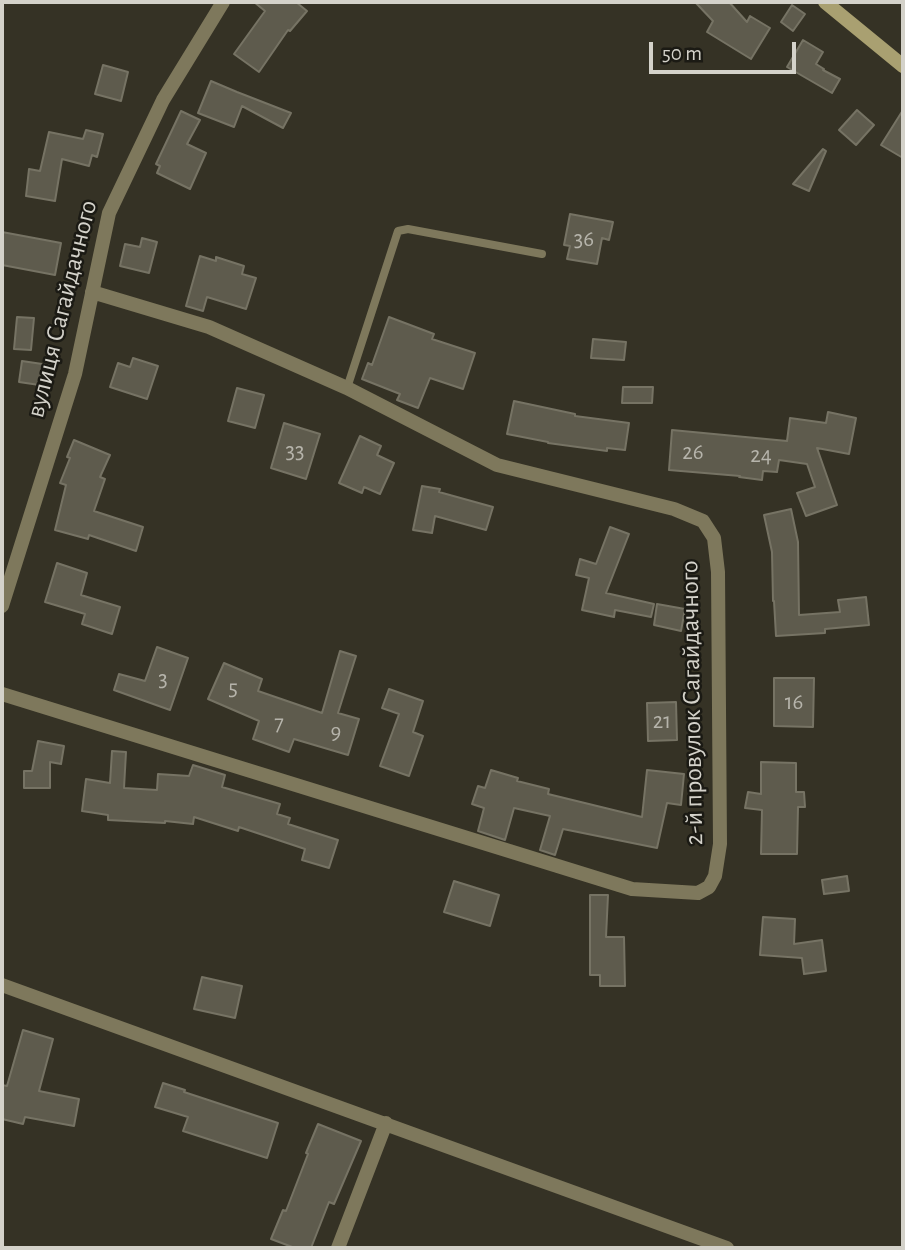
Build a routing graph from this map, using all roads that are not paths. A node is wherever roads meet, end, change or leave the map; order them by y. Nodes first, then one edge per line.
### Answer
1 (223, 2) edge
2 (825, 2) edge
3 (903, 66) edge
4 (542, 254) dead end
5 (92, 292) junction
6 (347, 388) junction
7 (2, 606) edge
8 (2, 694) edge
9 (2, 985) edge
10 (386, 1123) junction
11 (338, 1248) edge
12 (727, 1248) edge

1 - 5 street, вулиця Сагайдачного
2 - 3 street
4 - 6 lane
5 - 6 street, 2-й провулок Сагайдачного
5 - 7 street, вулиця Сагайдачного
6 - 8 street, 2-й провулок Сагайдачного
9 - 10 street
10 - 11 street
10 - 12 street

